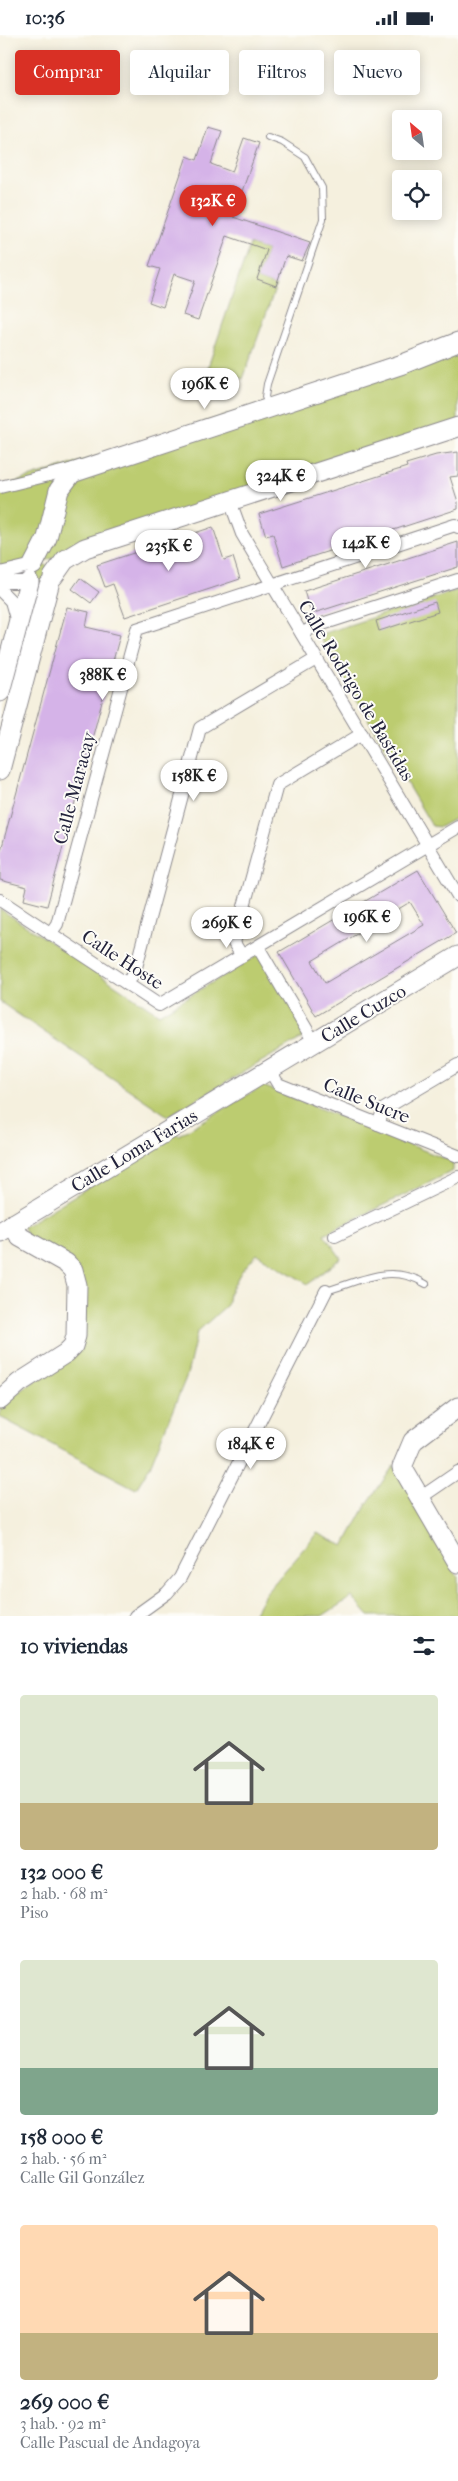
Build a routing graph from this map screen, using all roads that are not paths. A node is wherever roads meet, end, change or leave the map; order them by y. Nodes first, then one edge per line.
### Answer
1 (268, 137) dead end
2 (454, 343) edge
3 (269, 407) junction
4 (458, 427) edge
5 (458, 431) edge
6 (435, 435) junction
7 (88, 465) junction
8 (0, 487) edge
9 (230, 501) junction
10 (458, 527) edge
11 (0, 573) edge
12 (31, 573) junction
13 (458, 580) edge
14 (51, 581) junction
15 (0, 582) edge
16 (272, 585) junction
17 (0, 590) edge
18 (18, 626) junction
19 (302, 634) junction
20 (316, 659) junction
21 (0, 692) edge
22 (362, 734) junction
23 (0, 770) edge
24 (458, 827) edge
25 (428, 845) junction
26 (458, 896) edge
27 (0, 900) edge
28 (50, 934) junction
29 (258, 947) junction
30 (242, 956) junction
31 (458, 956) edge
32 (127, 984) junction
33 (314, 1042) junction
34 (458, 1065) edge
35 (269, 1069) junction
36 (378, 1125) junction
37 (458, 1156) edge
38 (458, 1177) edge
39 (6, 1228) edge
40 (335, 1236) dead end
41 (426, 1283) dead end
42 (326, 1291) joint
43 (0, 1400) edge
44 (458, 1407) edge
45 (458, 1472) edge
46 (420, 1498) junction
47 (458, 1563) edge
48 (135, 1616) edge

1 - 3 lane
2 - 3 street
3 - 7 street
4 - 6 street
5 - 6 street
6 - 9 street
7 - 8 street
7 - 12 street
9 - 14 street
9 - 16 street, Calle Rodrigo de Bastidas
10 - 16 street, Calle Maracay
11 - 12 street
12 - 14 street
12 - 15 street
12 - 18 street
13 - 19 street
14 - 23 street
16 - 19 street, Calle Rodrigo de Bastidas
16 - 28 street, Calle Maracay
17 - 18 street
18 - 21 street
19 - 20 street, Calle Rodrigo de Bastidas
20 - 22 street, Calle Rodrigo de Bastidas
20 - 32 street
22 - 25 street, Calle Rodrigo de Bastidas
22 - 30 street
24 - 25 street, Calle Hoste
25 - 26 street, Calle Rodrigo de Bastidas
25 - 29 street, Calle Hoste
27 - 28 street, Calle Hoste
28 - 32 street, Calle Hoste
29 - 30 street, Calle Hoste
29 - 33 street
30 - 32 street, Calle Hoste
31 - 33 street, Calle Cuzco
33 - 35 street, Calle Cuzco
34 - 36 street
35 - 36 street, Calle Sucre
35 - 39 street, Calle Loma Farias
36 - 37 street, Calle Sucre
38 - 40 street
39 - 43 street
41 - 42 lane
42 - 48 street
44 - 46 street
45 - 46 street
46 - 47 street

